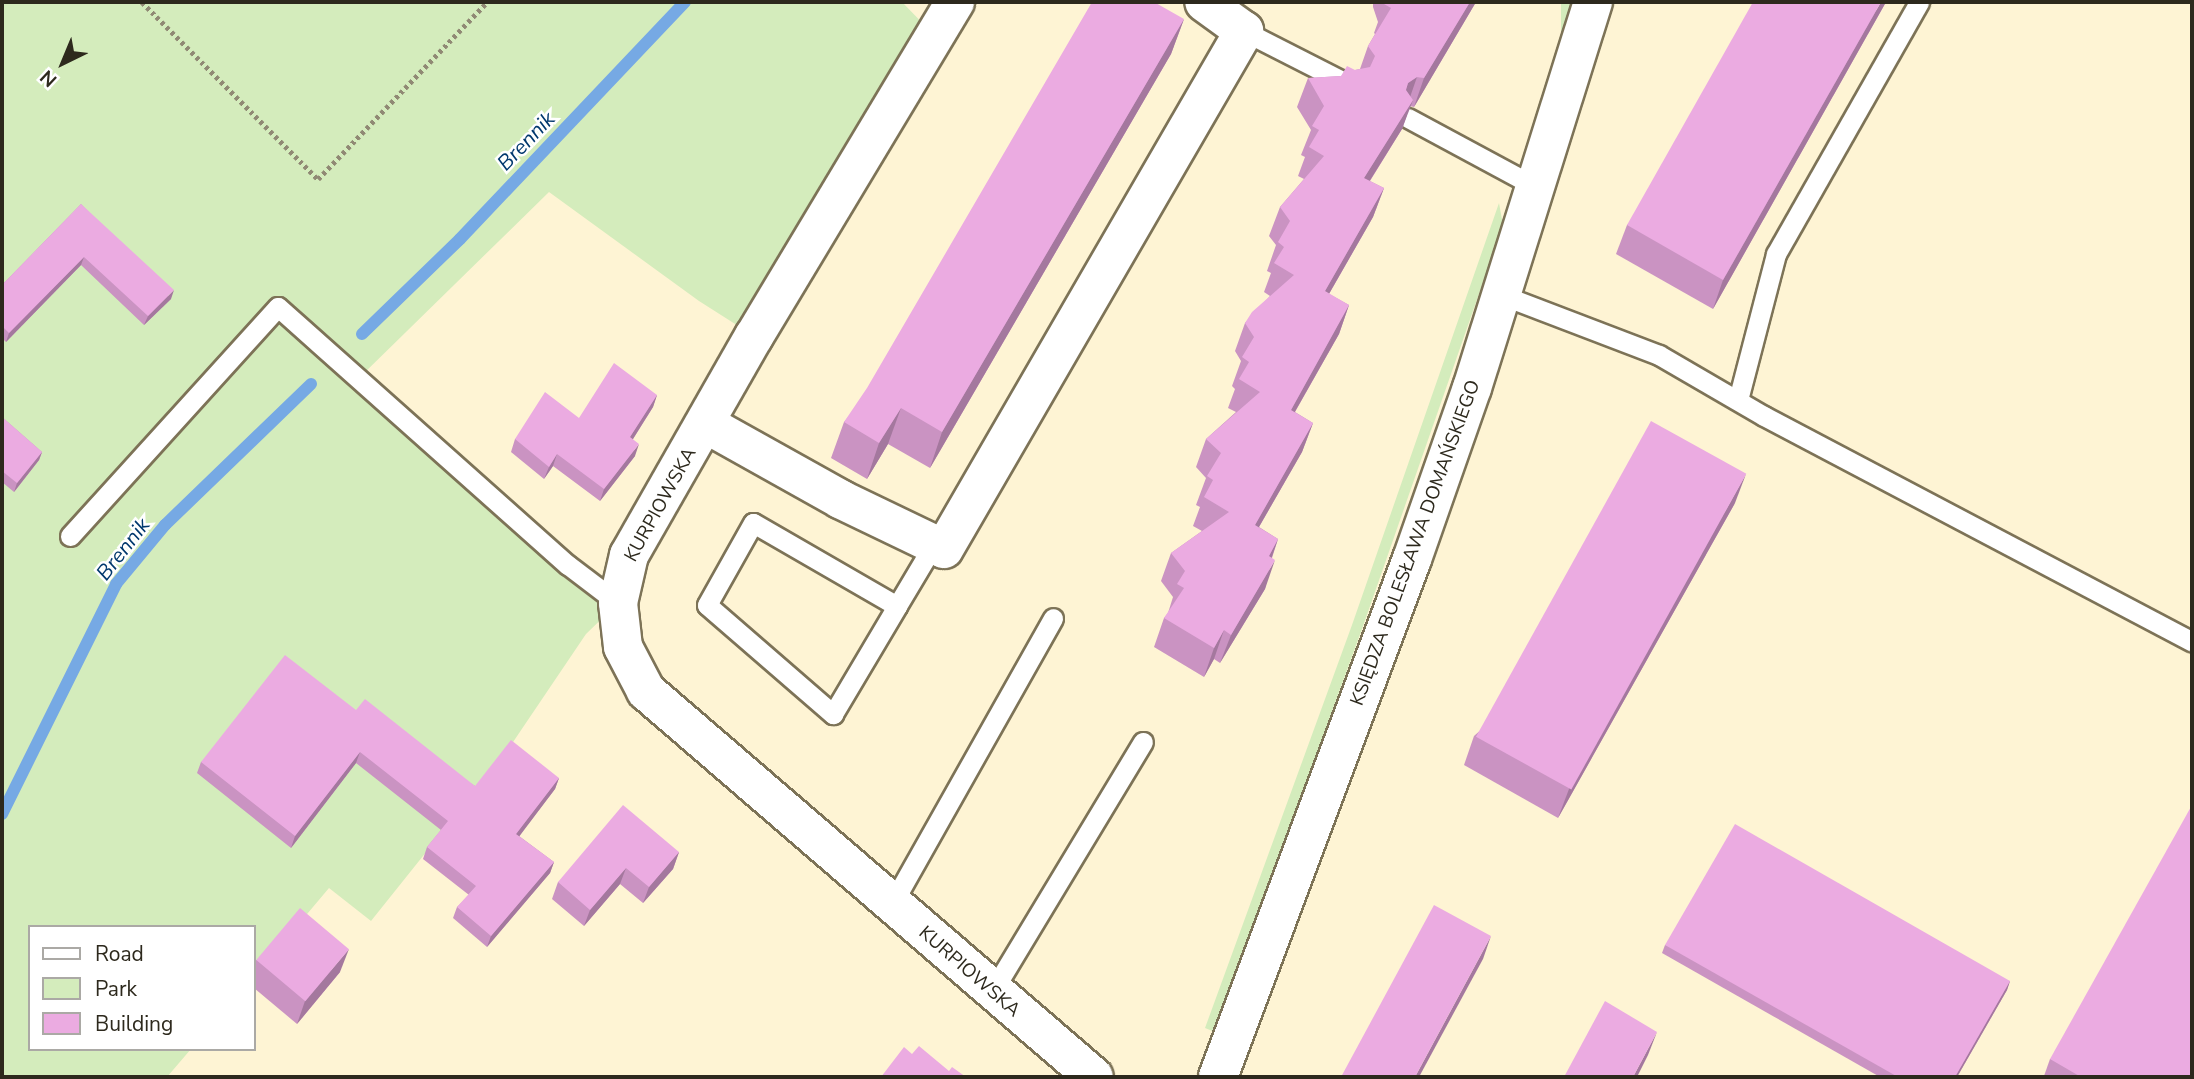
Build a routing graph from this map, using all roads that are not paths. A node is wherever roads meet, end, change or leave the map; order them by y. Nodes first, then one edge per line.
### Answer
1 (954, 2) edge
2 (1204, 2) edge
3 (1593, 2) edge
4 (1919, 2) edge
5 (1244, 31) junction
6 (1352, 86) edge
7 (1408, 118) edge
8 (1536, 187) junction
9 (1502, 295) junction
10 (1738, 400) junction
11 (706, 424) junction
12 (70, 537) dead end
13 (934, 544) junction
14 (618, 603) junction
15 (897, 606) junction
16 (1053, 618) dead end
17 (2192, 642) edge
18 (1143, 742) dead end
19 (892, 904) junction
20 (992, 992) junction
21 (1094, 1077) edge
22 (1218, 1077) edge

1 - 11 street, KURPIOWSKA
2 - 5 street
3 - 8 street, KSIĘDZA BOLESŁAWA DOMAŃSKIEGO
4 - 10 lane
5 - 6 lane
5 - 13 street
7 - 8 lane
8 - 9 street, KSIĘDZA BOLESŁAWA DOMAŃSKIEGO
9 - 10 lane
9 - 22 street, KSIĘDZA BOLESŁAWA DOMAŃSKIEGO
10 - 17 lane
11 - 13 street
11 - 14 street, KURPIOWSKA
12 - 14 lane
13 - 15 lane
14 - 19 street, KURPIOWSKA
15 - 15 lane
16 - 19 lane
18 - 20 lane
19 - 20 street, KURPIOWSKA
20 - 21 street, KURPIOWSKA

